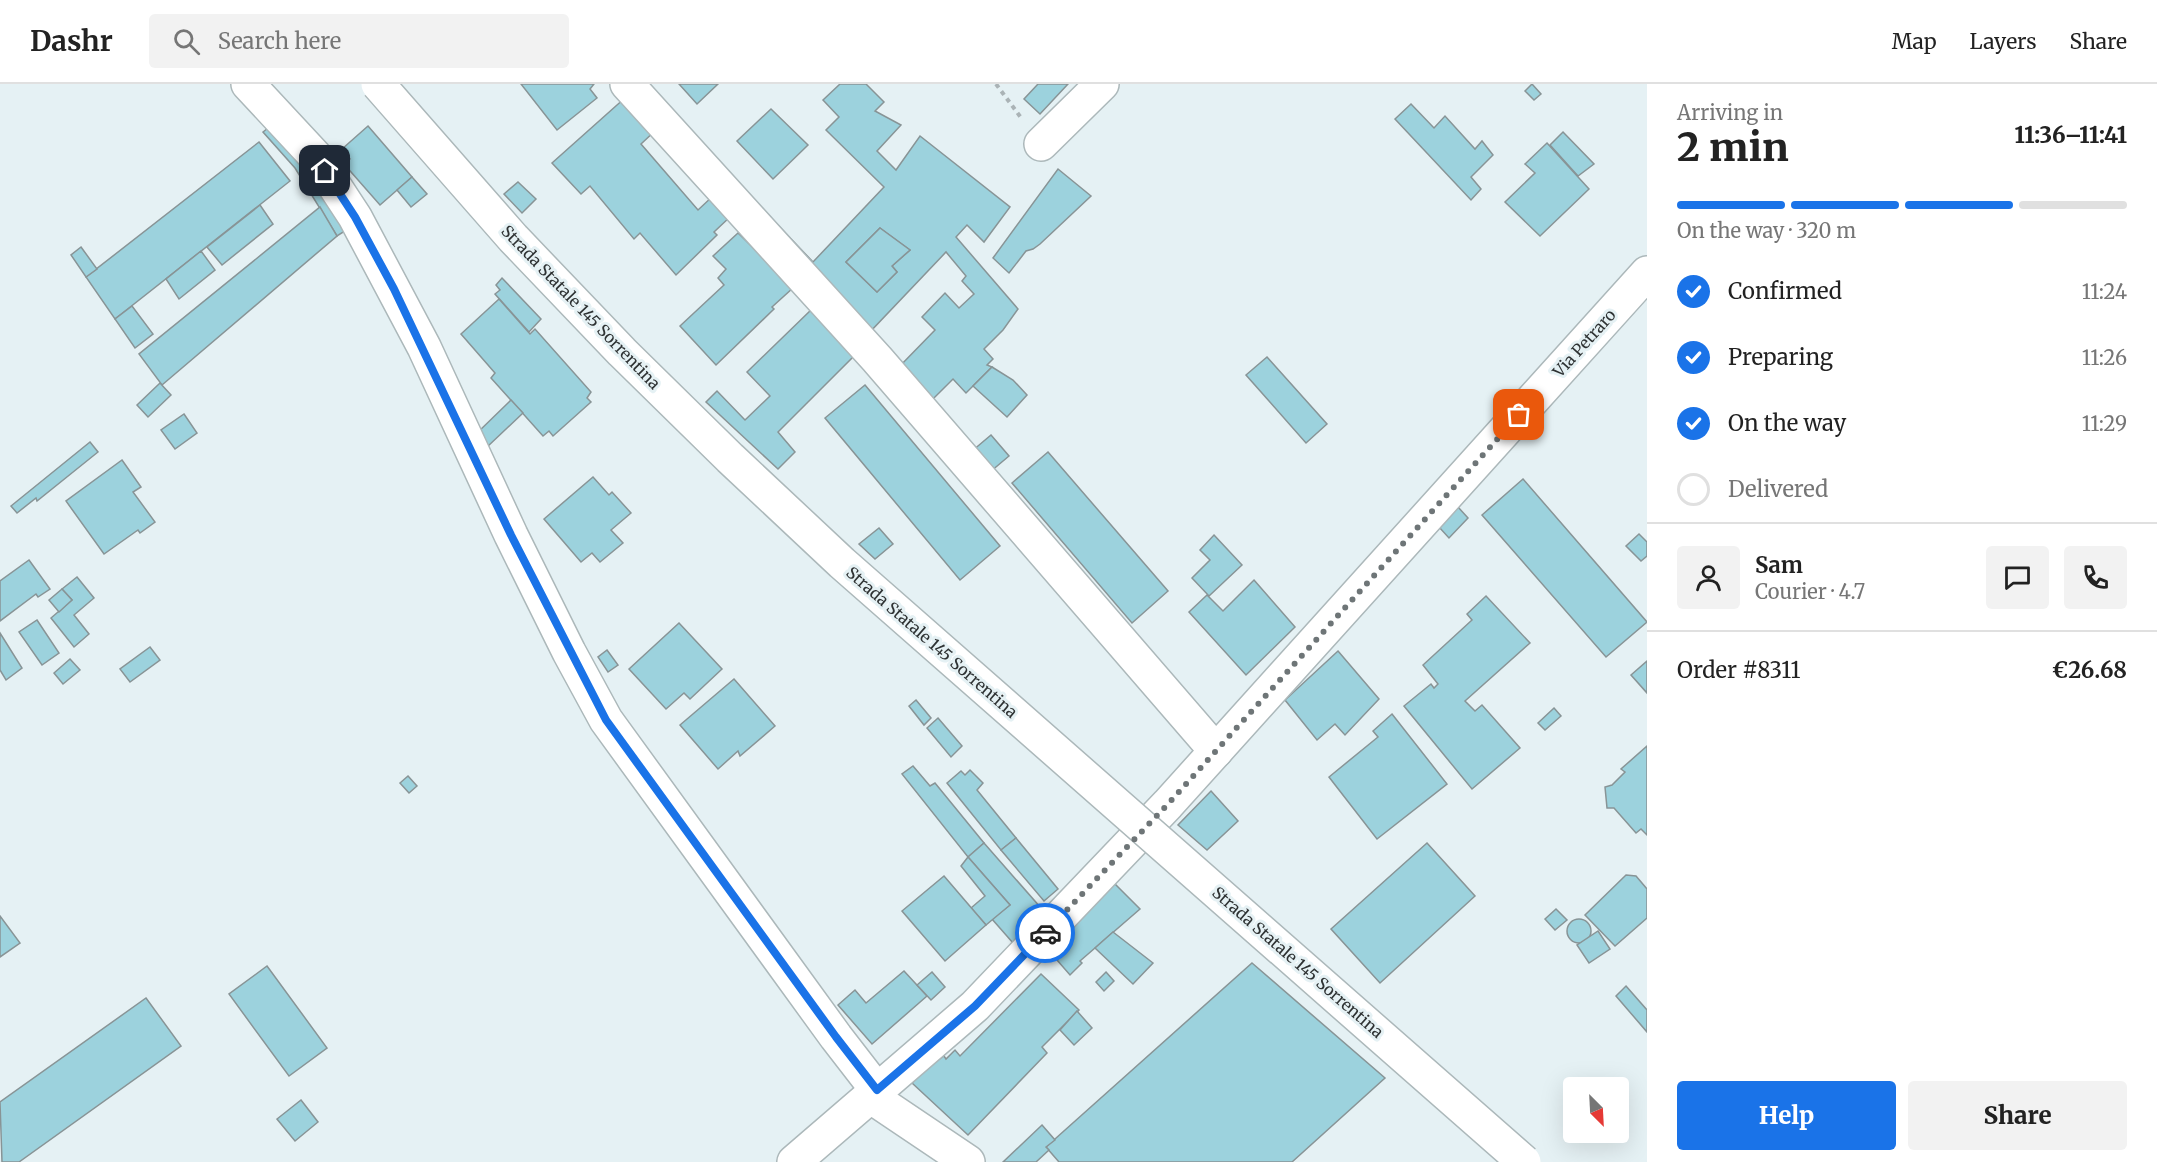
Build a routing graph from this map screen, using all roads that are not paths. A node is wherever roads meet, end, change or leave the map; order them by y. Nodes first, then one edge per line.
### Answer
1 (248, 84) edge
2 (378, 84) edge
3 (627, 84) edge
4 (1102, 84) edge
5 (1041, 144) road end
6 (1647, 273) edge
7 (1216, 751) junction
8 (873, 1093) junction
9 (794, 1162) edge
10 (968, 1162) edge
11 (1524, 1162) edge

1 - 8 main road
2 - 11 main road, Strada Statale 145 Sorrentina, bridge
3 - 7 main road
4 - 5 main road
6 - 7 main road, Via Petraro
7 - 8 main road, Via Petraro
8 - 9 main road, Via Petraro
8 - 10 main road

